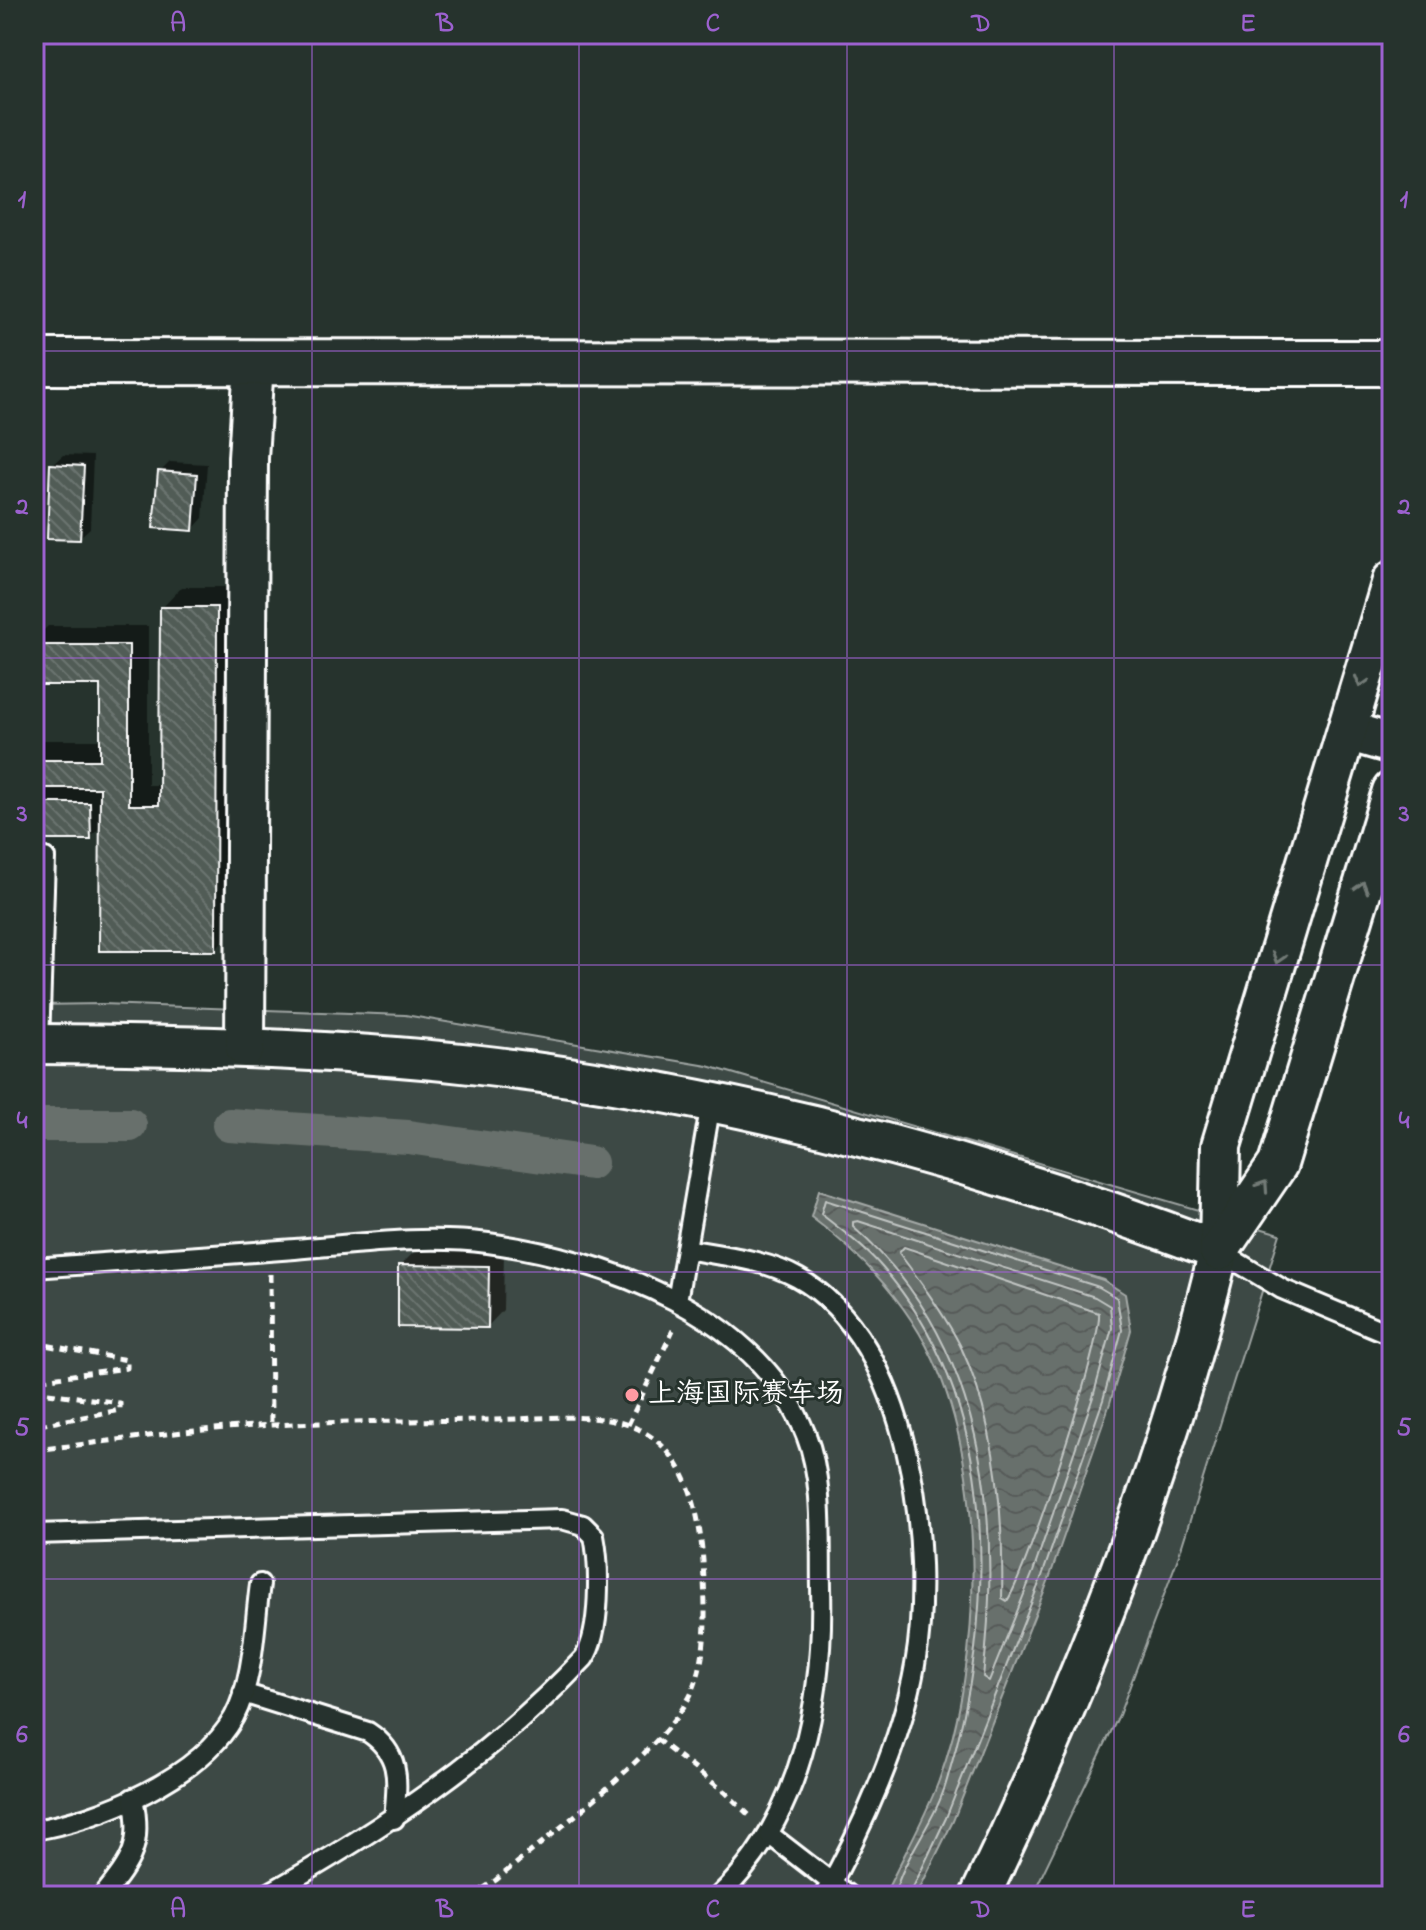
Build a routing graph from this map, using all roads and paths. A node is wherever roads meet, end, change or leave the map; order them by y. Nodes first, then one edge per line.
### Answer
1 (34, 362) edge
2 (254, 363) junction
3 (1392, 363) edge
4 (1392, 581) edge
5 (1347, 731) junction
6 (1392, 744) edge
7 (1392, 791) edge
8 (45, 858) dead end
9 (1289, 921) junction
10 (1346, 938) junction
11 (36, 1044) edge
12 (245, 1047) junction
13 (711, 1103) junction
14 (686, 1249) junction
15 (269, 1251) junction
16 (1219, 1251) junction
17 (34, 1268) edge
18 (677, 1301) junction
19 (673, 1334) dead end
20 (1392, 1335) edge
21 (34, 1343) edge
22 (34, 1380) edge
23 (34, 1391) edge
24 (271, 1425) junction
25 (628, 1425) junction
26 (34, 1426) edge
27 (34, 1450) edge
28 (34, 1534) edge
29 (260, 1584) dead end
30 (243, 1693) junction
31 (656, 1739) junction
32 (725, 1792) dead end
33 (133, 1798) junction
34 (394, 1819) junction
35 (34, 1830) edge
36 (770, 1835) junction
37 (828, 1889) edge
38 (103, 1896) edge
39 (264, 1896) edge
40 (472, 1896) edge
41 (719, 1896) edge
42 (849, 1896) edge
43 (980, 1896) edge

1 - 2 street
2 - 3 street
2 - 12 street
4 -> 5 street
5 - 6 street
5 - 9 street
10 -> 7 street
8 - 11 lane
9 - 10 street
9 -> 16 street
16 -> 10 street
11 - 12 street
12 - 13 street
13 - 14 lane
13 - 16 street
14 - 18 lane
14 - 37 lane
15 - 17 lane
15 - 18 lane
15 - 24 path
16 - 20 lane
16 - 43 street
18 - 36 lane
19 - 25 path
21 - 22 path
23 - 26 path
24 - 25 path
24 - 27 path
25 - 31 path
28 - 34 lane
29 - 30 lane
30 - 33 lane
30 - 34 lane
31 - 32 path
31 - 40 path
33 - 35 lane
33 - 38 lane
34 - 39 lane
36 - 37 lane
36 - 41 lane
37 - 42 lane

